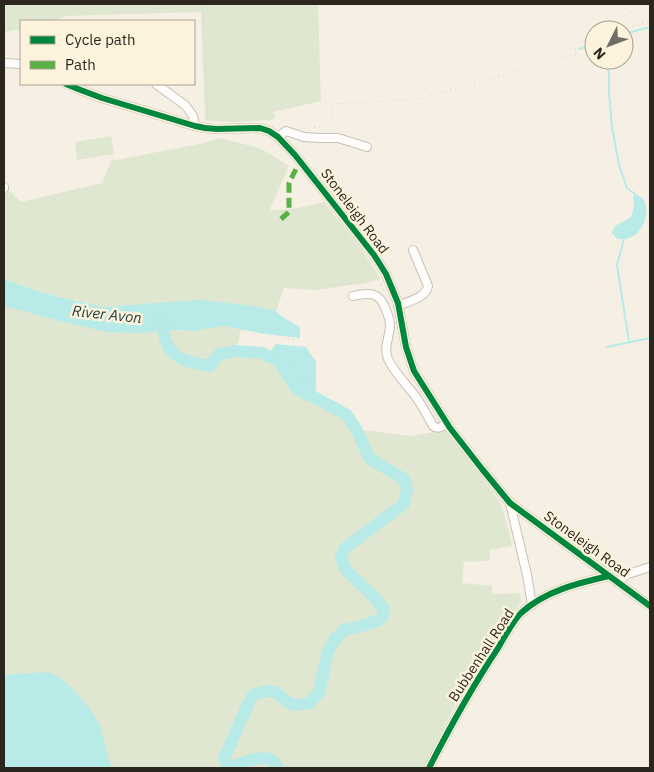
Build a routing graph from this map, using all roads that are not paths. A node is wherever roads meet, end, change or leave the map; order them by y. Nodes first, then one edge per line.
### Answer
1 (4, 63) edge
2 (20, 64) edge
3 (68, 85) edge
4 (157, 85) edge
5 (195, 126) junction
6 (278, 136) junction
7 (368, 147) dead end
8 (412, 250) dead end
9 (353, 296) dead end
10 (398, 306) junction
11 (447, 423) junction
12 (510, 503) junction
13 (650, 567) edge
14 (609, 576) junction
15 (617, 582) junction
16 (532, 605) junction
17 (650, 606) edge
18 (429, 768) edge

1 - 2 street
3 - 5 street, Stoneleigh Road
4 - 5 street
5 - 6 street, Stoneleigh Road
6 - 7 street
6 - 10 street, Stoneleigh Road
8 - 10 street
9 - 11 street
10 - 11 street, Stoneleigh Road
11 - 12 street, Stoneleigh Road
12 - 14 street, Stoneleigh Road
12 - 16 street, Bubbenhall Road
13 - 15 street
14 - 15 street, Stoneleigh Road
14 - 16 street, Bubbenhall Road
15 - 17 street, Stoneleigh Road
16 - 18 street, Bubbenhall Road

